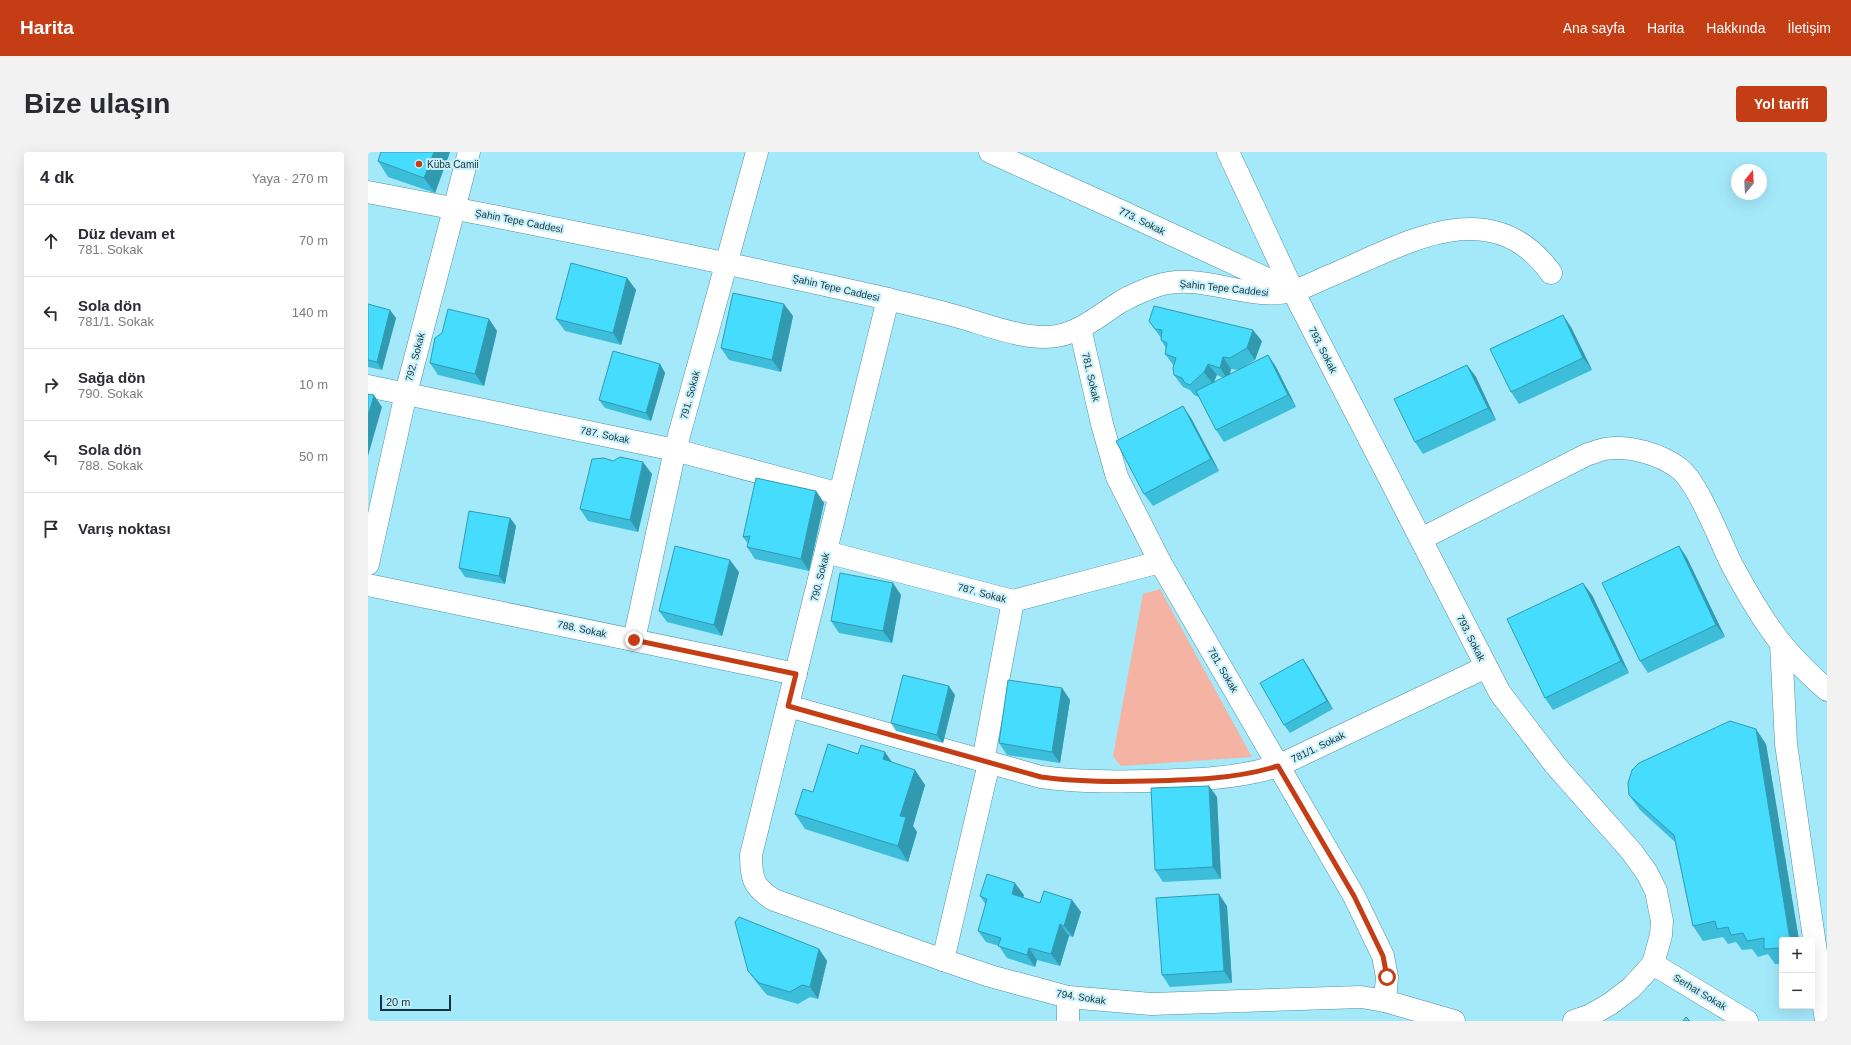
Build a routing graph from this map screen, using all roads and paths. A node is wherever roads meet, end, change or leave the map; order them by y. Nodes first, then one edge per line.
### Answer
1 (469, 152) edge
2 (757, 152) edge
3 (990, 152) edge
4 (1228, 152) edge
5 (368, 192) edge
6 (454, 208) junction
7 (727, 263) junction
8 (1551, 273) dead end
9 (1293, 291) junction
10 (888, 299) junction
11 (1080, 328) junction
12 (368, 386) edge
13 (406, 393) junction
14 (675, 450) junction
15 (840, 494) junction
16 (1421, 539) junction
17 (826, 552) junction
18 (1160, 562) junction
19 (368, 564) edge
20 (368, 585) edge
21 (1012, 601) junction
22 (634, 640) junction
23 (1781, 643) junction
24 (1486, 667) junction
25 (796, 674) junction
26 (1827, 690) edge
27 (788, 706) junction
28 (986, 762) junction
29 (1278, 766) junction
30 (751, 854) joint
31 (943, 960) junction
32 (1653, 964) junction
33 (1068, 997) junction
34 (1385, 1001) junction
35 (1068, 1021) edge
36 (1454, 1021) edge
37 (1574, 1021) edge
38 (1747, 1021) edge
39 (1826, 1021) edge

1 - 6 street, 792. Sokak
2 - 7 street, 791. Sokak
3 - 9 street, 773. Sokak
4 - 9 street, 793. Sokak
5 - 6 street, Şahin Tepe Caddesi
6 - 7 street, Şahin Tepe Caddesi
6 - 13 street, 792. Sokak
7 - 10 street, Şahin Tepe Caddesi
7 - 14 street, 791. Sokak
8 - 9 street, Şahin Tepe Caddesi
9 - 11 street, Şahin Tepe Caddesi
9 - 16 street, 793. Sokak
10 - 11 street, Şahin Tepe Caddesi
10 - 15 street, 790. Sokak
11 - 18 street, 781. Sokak
12 - 13 street, 787. Sokak
13 - 14 street, 787. Sokak
13 - 19 street, 792. Sokak
14 - 15 street, 787. Sokak
14 - 22 street, 791. Sokak
15 - 17 street, 790. Sokak
16 - 23 street
16 - 24 street, 793. Sokak
17 - 21 street, 787. Sokak
17 - 25 street, 790. Sokak
18 - 21 street, 787. Sokak
18 - 29 street, 781. Sokak
20 - 22 street, 788. Sokak
21 - 28 street
22 - 25 street, 788. Sokak
23 - 26 street
23 - 39 street
24 - 29 street, 781/1. Sokak
24 - 32 street, 793. Sokak
25 - 27 street, 790. Sokak
27 - 28 street, 781/1. Sokak
27 - 30 street, 790. Sokak
28 - 29 street, 781/1. Sokak
28 - 31 street
29 - 34 street, 781. Sokak
30 - 31 street, 794. Sokak
31 - 33 street, 794. Sokak
32 - 37 street
32 - 38 street, Serhat Sokak
33 - 34 street, 794. Sokak
33 - 35 street
34 - 36 street, 794. Sokak

